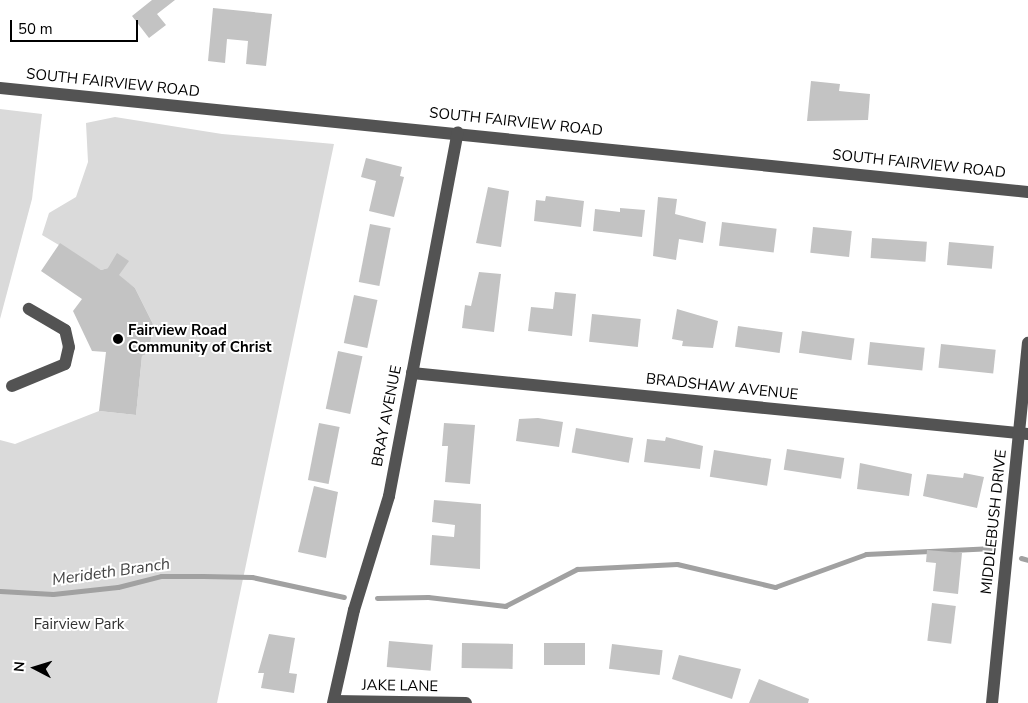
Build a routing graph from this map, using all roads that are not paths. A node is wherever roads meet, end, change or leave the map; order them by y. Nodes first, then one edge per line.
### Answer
1 (0, 88) edge
2 (458, 132) junction
3 (1028, 192) edge
4 (28, 309) dead end
5 (1028, 344) edge
6 (412, 373) junction
7 (12, 386) dead end
8 (1024, 434) edge
9 (333, 702) edge
10 (466, 703) edge
11 (992, 703) edge

1 - 2 street, SOUTH FAIRVIEW ROAD
2 - 3 street, SOUTH FAIRVIEW ROAD
2 - 6 street, BRAY AVENUE
4 - 7 street
5 - 8 street, MIDDLEBUSH DRIVE
6 - 8 street, BRADSHAW AVENUE
6 - 9 street, BRAY AVENUE
8 - 11 street, MIDDLEBUSH DRIVE
9 - 10 street, JAKE LANE

